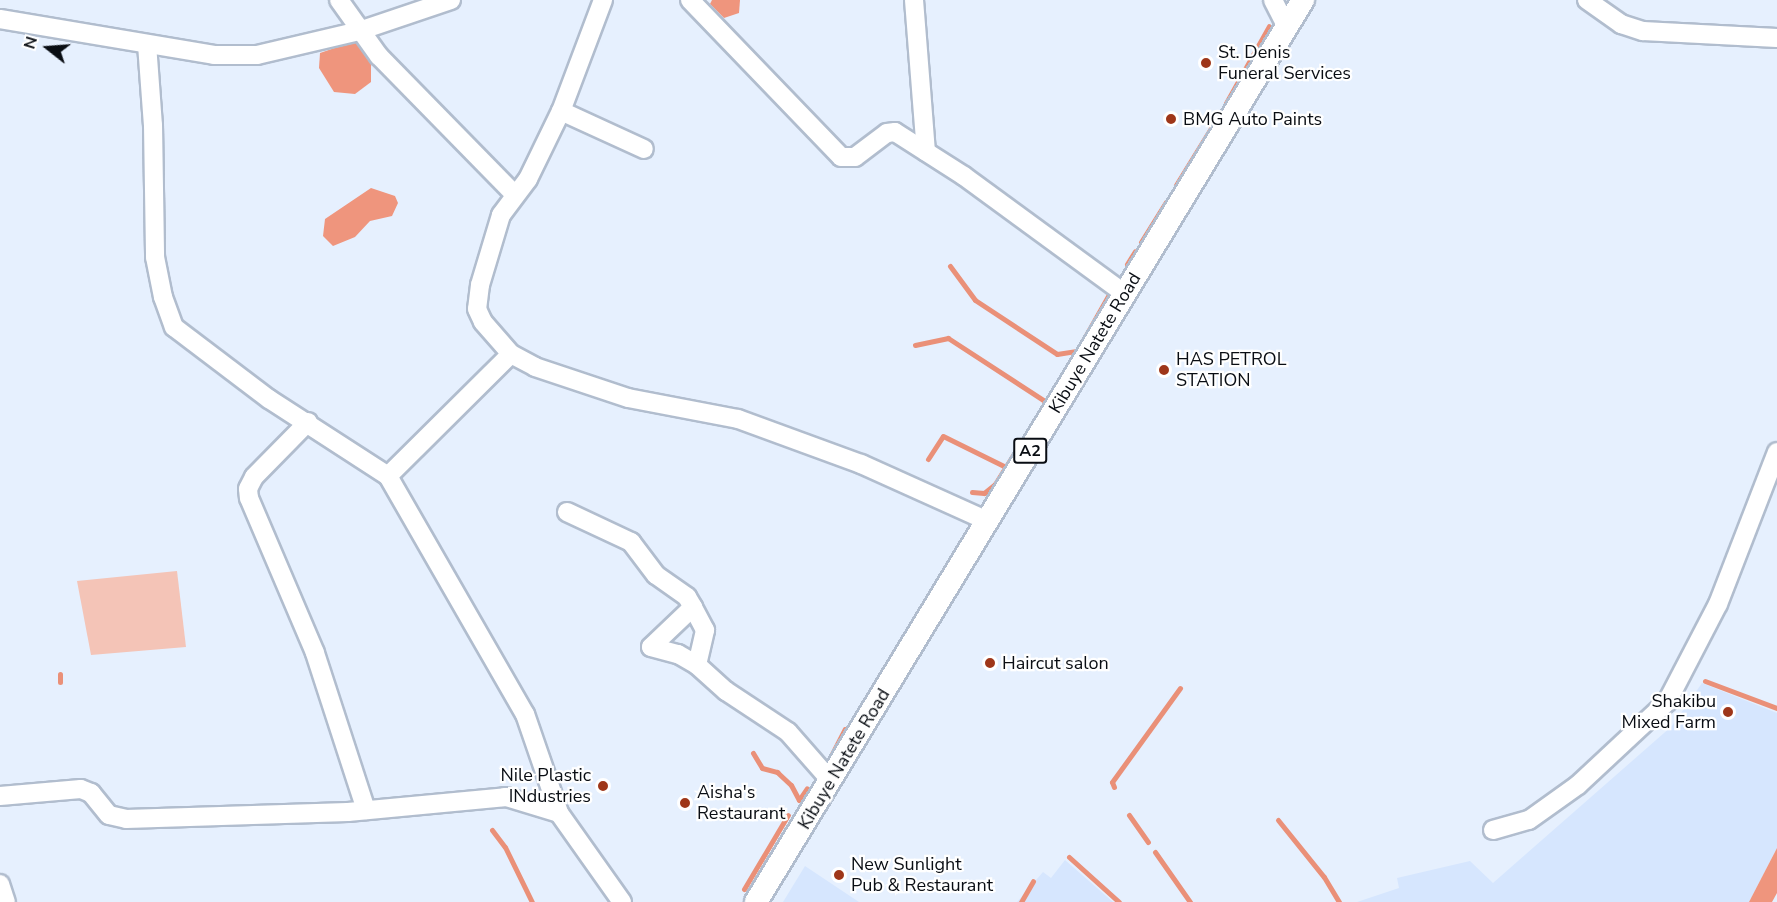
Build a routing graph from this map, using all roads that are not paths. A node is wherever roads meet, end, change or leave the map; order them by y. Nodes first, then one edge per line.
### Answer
1 (339, 0) edge
2 (451, 0) edge
3 (603, 0) edge
4 (690, 0) edge
5 (914, 0) edge
6 (1273, 0) edge
7 (1303, 0) edge
8 (1587, 0) edge
9 (0, 19) edge
10 (1287, 28) junction
11 (359, 31) junction
12 (1777, 38) edge
13 (147, 44) junction
14 (561, 111) junction
15 (644, 149) dead end
16 (926, 152) junction
17 (514, 194) junction
18 (1125, 294) junction
19 (511, 354) junction
20 (308, 422) junction
21 (1777, 452) edge
22 (388, 476) junction
23 (567, 512) dead end
24 (988, 521) junction
25 (693, 607) junction
26 (697, 665) junction
27 (831, 781) junction
28 (0, 796) edge
29 (366, 810) junction
30 (559, 813) junction
31 (1493, 831) dead end
32 (0, 884) edge
33 (6, 902) edge
34 (622, 902) edge
35 (756, 902) edge

1 - 11 street
2 - 11 street
3 - 14 street
4 - 16 street
5 - 16 street
6 - 10 street
7 - 10 main road, Kibuye Natete Road / A2
8 - 12 street
9 - 13 street
10 - 18 main road, Kibuye Natete Road / A2
11 - 13 street
11 - 17 street
13 - 20 street
14 - 15 street
14 - 17 street
16 - 18 street
17 - 19 street
18 - 24 main road, Kibuye Natete Road / A2
19 - 22 street
19 - 24 street
20 - 22 street
20 - 29 street
21 - 31 street
22 - 30 street
23 - 25 street
24 - 27 main road, Kibuye Natete Road / A2
25 - 26 street
25 - 26 street
26 - 27 street
27 - 35 main road, Kibuye Natete Road / A2
28 - 29 street
29 - 30 street
30 - 34 street
32 - 33 street

